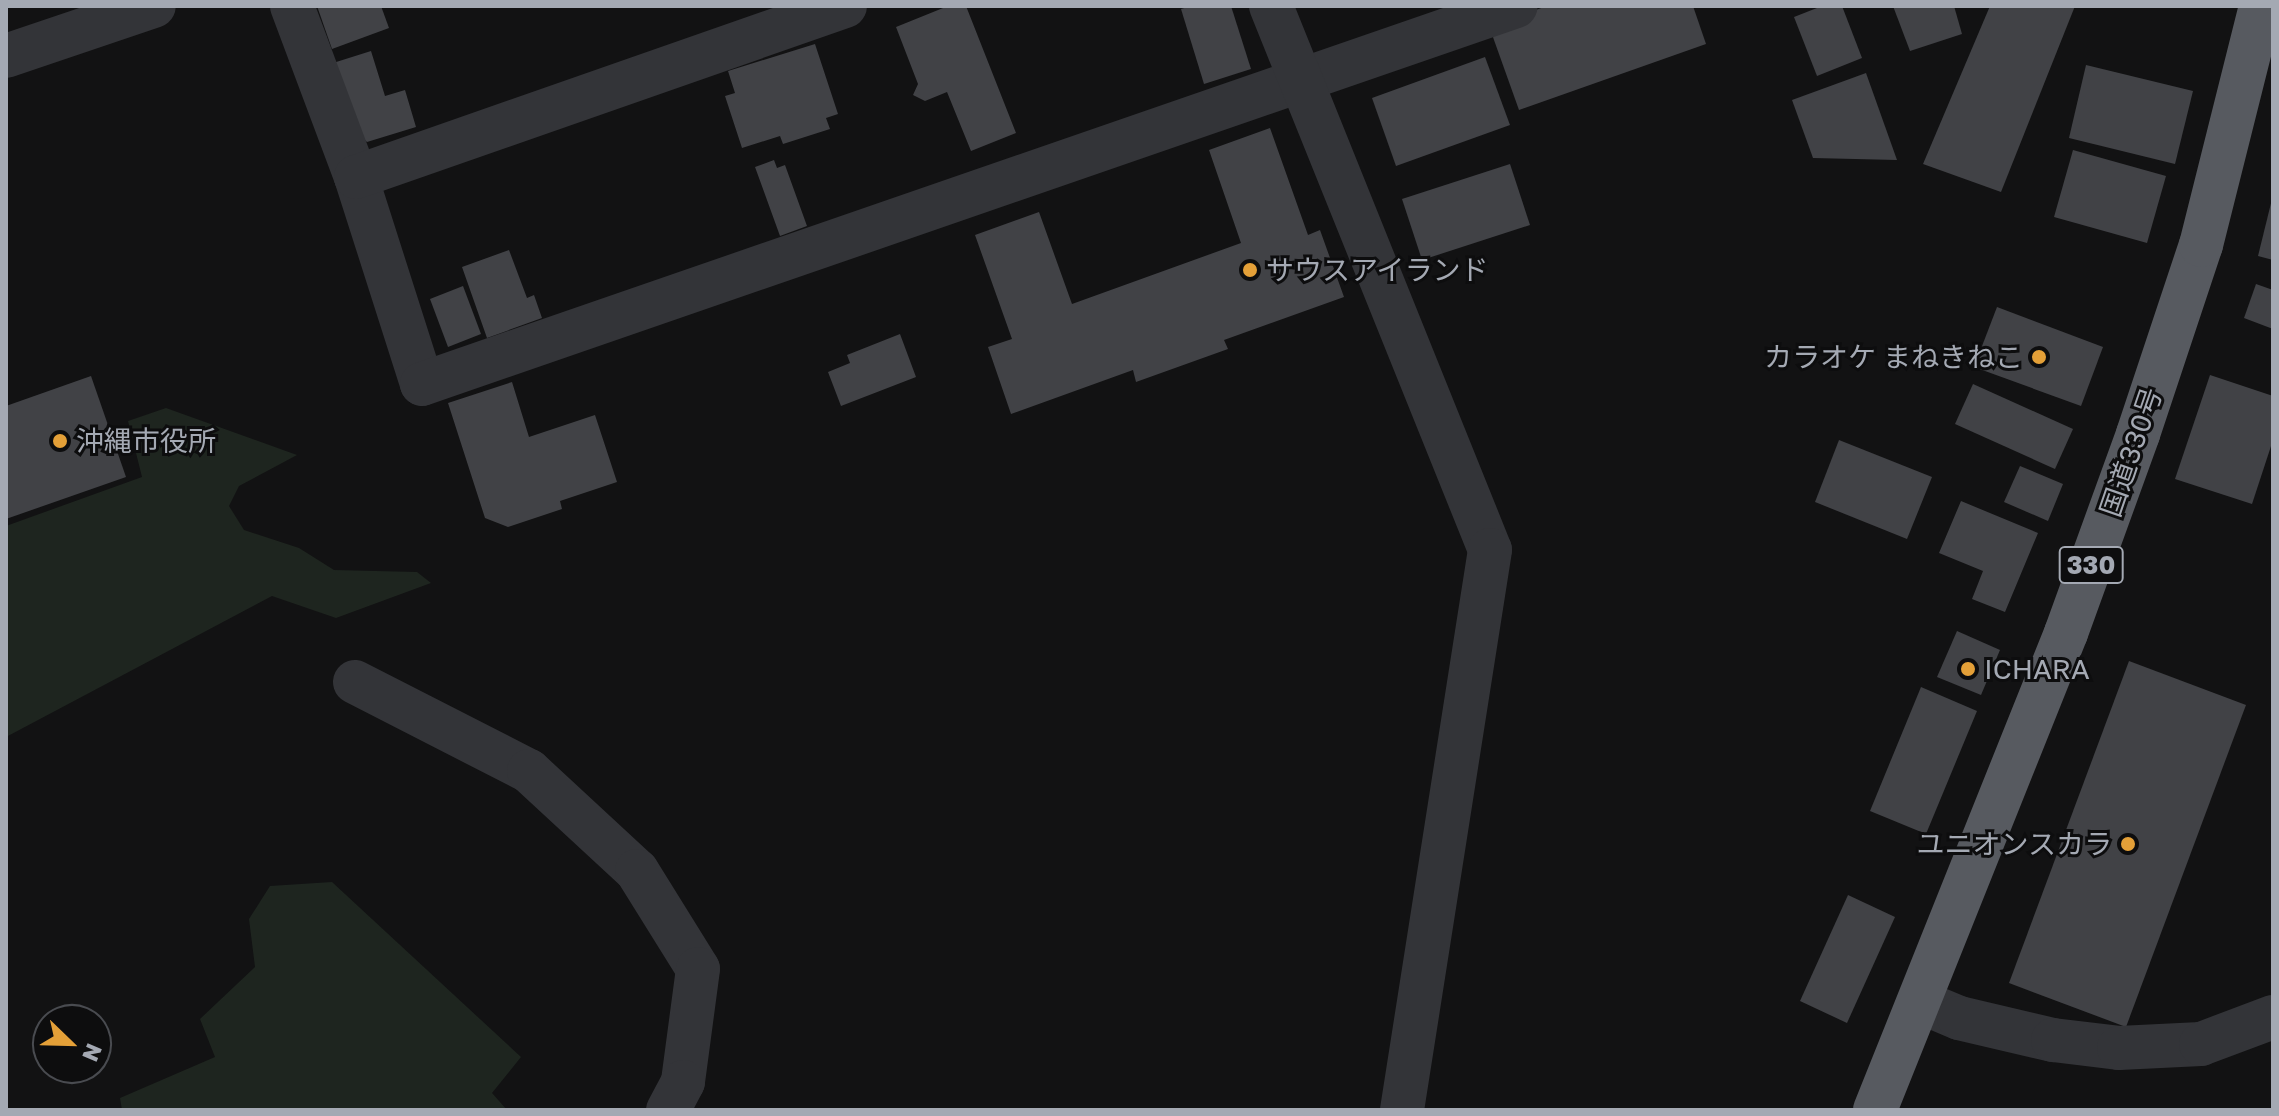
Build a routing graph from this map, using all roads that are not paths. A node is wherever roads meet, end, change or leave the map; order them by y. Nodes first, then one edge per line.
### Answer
1 (154, 6) edge
2 (292, 6) edge
3 (845, 6) edge
4 (1271, 6) edge
5 (1516, 6) edge
6 (2261, 6) edge
7 (6, 56) edge
8 (1298, 83) junction
9 (356, 177) junction
10 (355, 682) dead end
11 (1921, 1002) junction
12 (2273, 1017) edge
13 (668, 1110) edge
14 (1402, 1110) edge
15 (1875, 1110) edge

1 - 7 street
2 - 9 street
3 - 9 street
4 - 8 street
5 - 8 street
6 - 11 highway, 国道330号 / 330
8 - 9 street
8 - 14 street
10 - 13 street
11 - 12 street
11 - 15 highway, 国道330号 / 330

